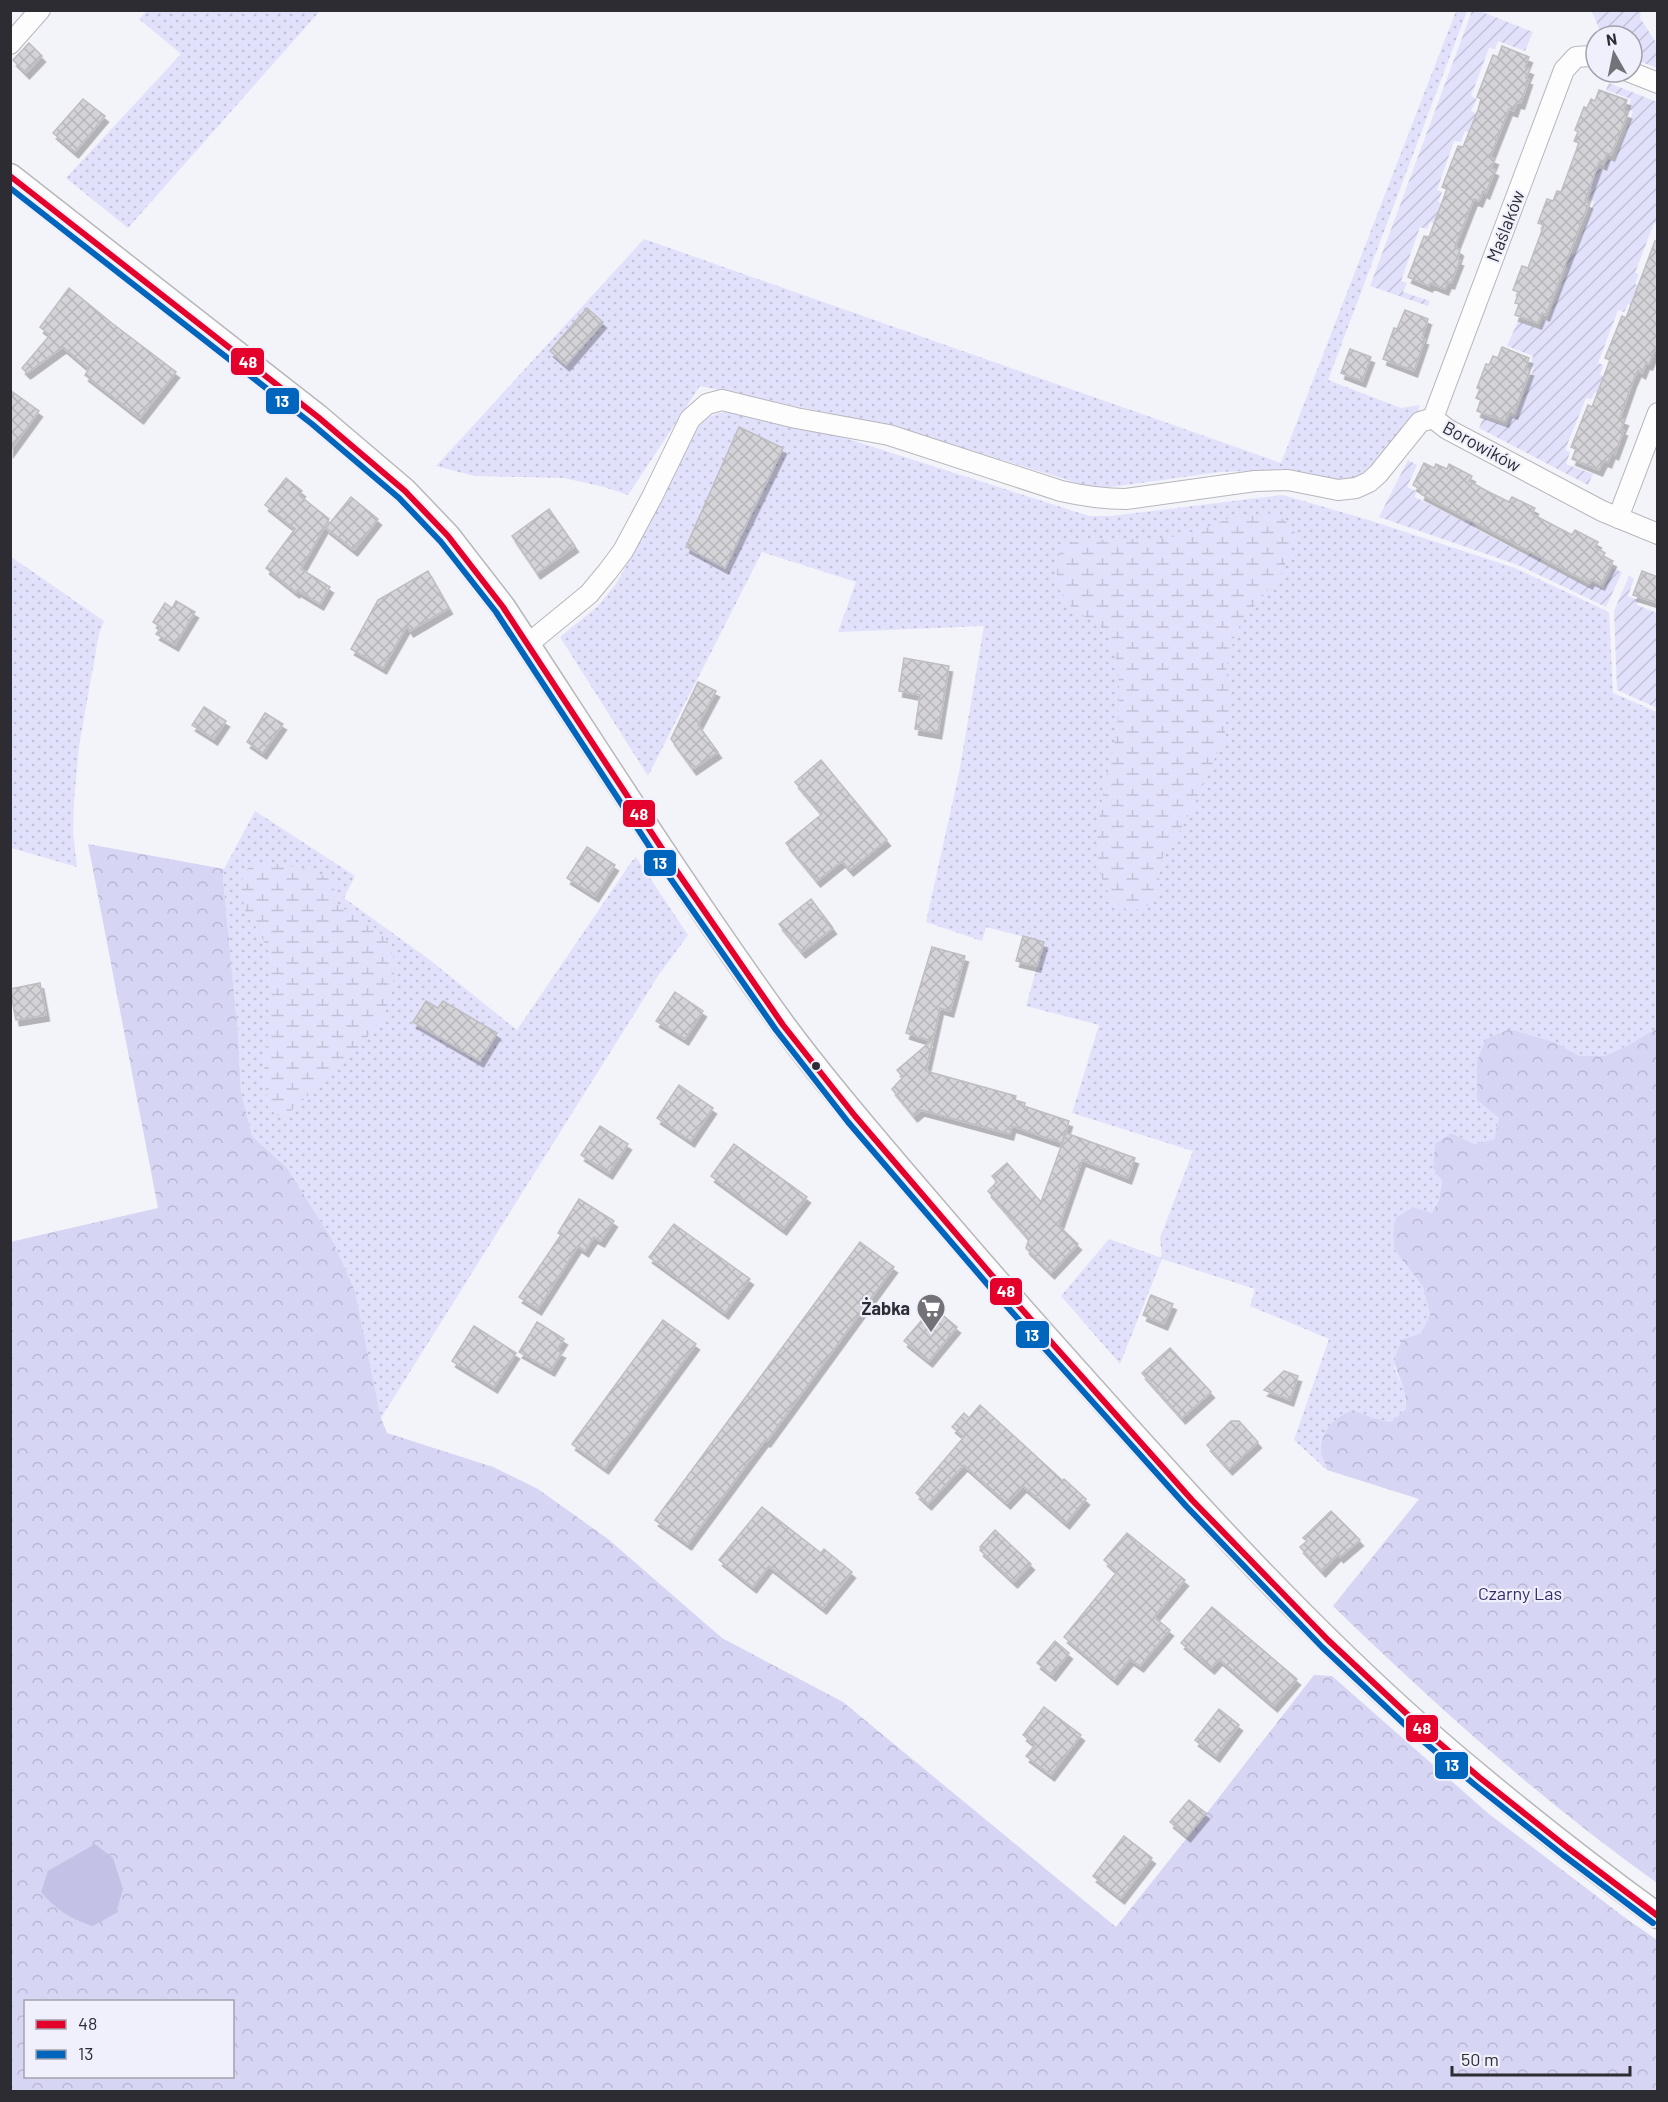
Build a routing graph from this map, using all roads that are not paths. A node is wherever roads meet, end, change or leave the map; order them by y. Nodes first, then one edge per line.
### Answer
1 (40, 10) edge
2 (10, 44) edge
3 (1584, 56) edge
4 (1644, 78) edge
5 (1658, 83) edge
6 (10, 176) edge
7 (1658, 413) edge
8 (1433, 418) junction
9 (1618, 518) junction
10 (1658, 534) edge
11 (528, 644) junction
12 (1658, 1916) edge

1 - 2 street
3 - 8 street, Maślaków
4 - 5 street
6 - 11 street
7 - 9 street
8 - 9 street, Borowików
8 - 11 street, Borowików
9 - 10 street, Borowików
11 - 12 street

